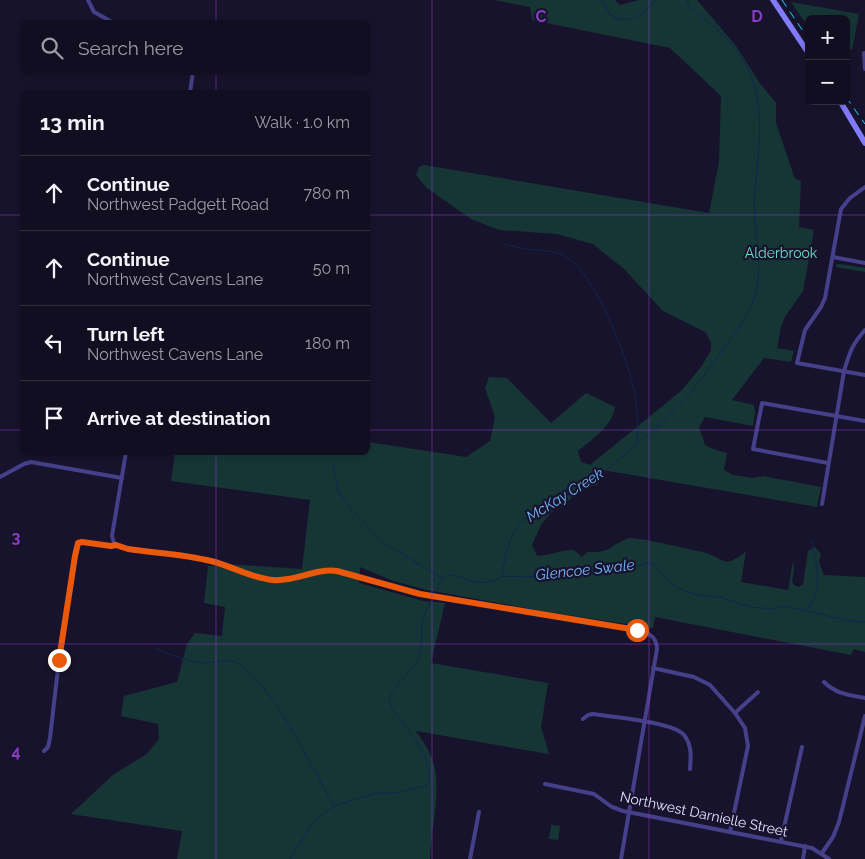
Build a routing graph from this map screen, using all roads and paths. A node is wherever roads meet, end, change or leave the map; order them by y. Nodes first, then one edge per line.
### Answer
1 (88, 0) edge
2 (773, 0) edge
3 (108, 20) edge
4 (805, 48) edge
5 (864, 53) dead end
6 (865, 69) edge
7 (193, 75) edge
8 (190, 90) edge
9 (842, 105) edge
10 (865, 143) edge
11 (865, 187) edge
12 (833, 258) junction
13 (865, 262) edge
14 (865, 330) edge
15 (844, 371) junction
16 (865, 375) edge
17 (836, 416) junction
18 (865, 421) edge
19 (126, 455) edge
20 (828, 463) junction
21 (0, 477) edge
22 (122, 478) junction
23 (822, 504) dead end
24 (116, 545) junction
25 (653, 668) junction
26 (824, 682) dead end
27 (758, 692) dead end
28 (865, 698) edge
29 (735, 713) junction
30 (865, 716) edge
31 (583, 719) dead end
32 (644, 722) junction
33 (802, 747) dead end
34 (44, 751) dead end
35 (690, 769) dead end
36 (545, 784) dead end
37 (479, 812) dead end
38 (628, 812) junction
39 (730, 832) junction
40 (781, 841) junction
41 (805, 846) junction
42 (822, 853) junction
43 (470, 859) edge
44 (621, 859) edge
45 (803, 859) edge
46 (830, 859) edge

1 - 3 street
2 - 4 street
5 - 6 street
7 - 8 street
9 - 10 street
11 - 12 street
12 - 13 street
12 - 15 street
14 - 15 street
15 - 16 street
15 - 17 street
17 - 18 street
17 - 20 street
17 - 20 street
19 - 22 street
20 - 23 street
21 - 22 street
22 - 24 street
24 - 25 street
24 - 34 street
25 - 29 street
25 - 32 street
26 - 28 street
27 - 29 street
29 - 39 street
30 - 42 street
31 - 32 street
32 - 35 street
32 - 38 street
33 - 40 street
36 - 38 street, Northwest Darnielle Street
37 - 43 street
38 - 39 street, Northwest Darnielle Street
38 - 44 street
39 - 40 street, Northwest Darnielle Street
40 - 41 street, Northwest Darnielle Street
41 - 42 street, Northwest Darnielle Street
41 - 45 street
42 - 46 street, Northwest Darnielle Street

